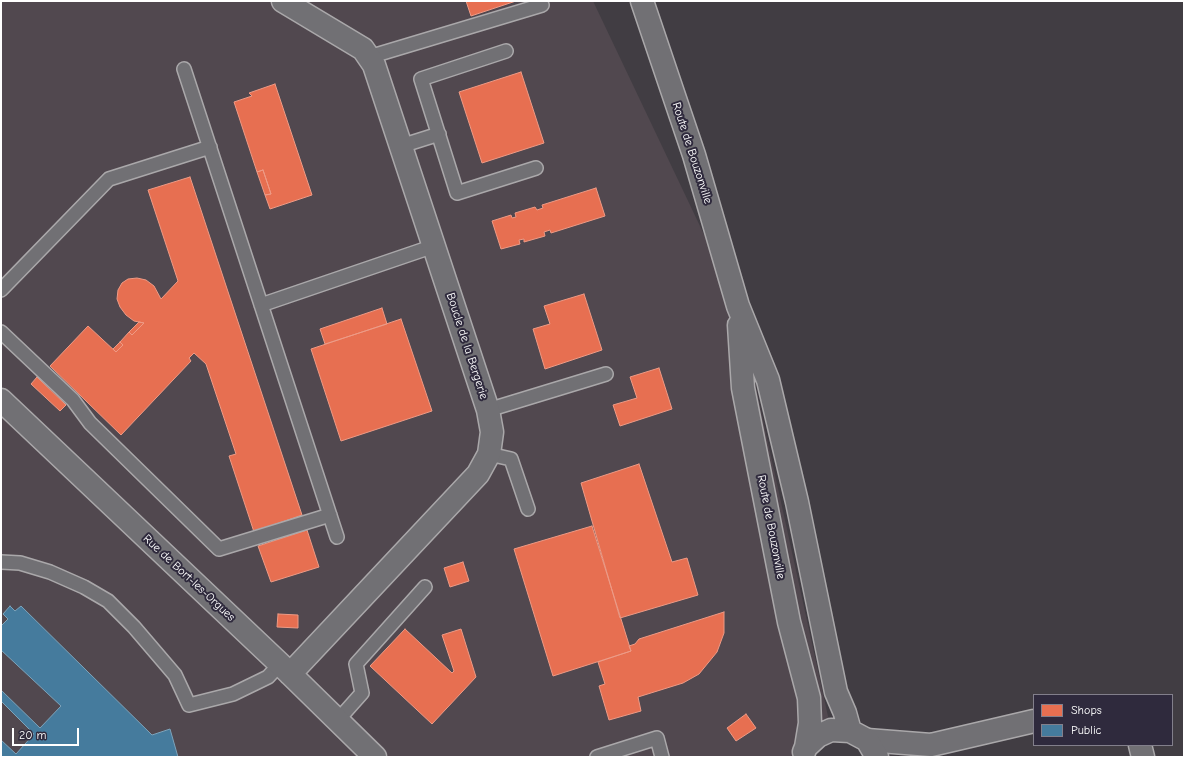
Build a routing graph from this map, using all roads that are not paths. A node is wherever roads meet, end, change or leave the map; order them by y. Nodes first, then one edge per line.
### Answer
1 (642, 1) edge
2 (285, 2) edge
3 (542, 6) dead end
4 (506, 51) dead end
5 (369, 58) junction
6 (184, 70) dead end
7 (439, 134) junction
8 (401, 146) junction
9 (210, 147) junction
10 (536, 168) dead end
11 (434, 246) junction
12 (1, 290) edge
13 (261, 305) junction
14 (738, 306) junction
15 (1, 332) edge
16 (606, 374) dead end
17 (1, 400) edge
18 (488, 410) junction
19 (489, 454) junction
20 (528, 509) dead end
21 (330, 515) junction
22 (337, 537) dead end
23 (1, 562) edge
24 (424, 587) dead end
25 (285, 669) junction
26 (338, 720) junction
27 (1033, 721) edge
28 (865, 743) edge
29 (1140, 746) edge
30 (923, 751) edge
31 (804, 752) edge
32 (375, 757) edge
33 (597, 757) edge
34 (662, 757) edge
35 (1143, 757) edge

1 - 14 street, Route de Bouzonville
2 - 5 street, Boucle de la Bergerie
3 - 5 lane
4 - 7 lane
5 - 8 street, Boucle de la Bergerie
6 - 9 lane
7 - 8 lane
7 - 10 lane
8 - 11 street, Boucle de la Bergerie
9 - 12 lane
9 - 13 lane
11 - 13 lane
11 - 18 street, Boucle de la Bergerie
13 - 21 lane
14 - 28 street, Route de Bouzonville
14 - 31 street, Route de Bouzonville
15 - 21 lane
16 - 18 lane
17 - 25 street, Rue de Bort-les-Orgues
18 - 19 street, Boucle de la Bergerie
19 - 20 lane
19 - 25 street, Boucle de la Bergerie
21 - 22 lane
23 - 25 lane
24 - 26 lane
25 - 26 street, Rue de Bort-les-Orgues
26 - 32 street, Rue de Bort-les-Orgues
27 - 30 street
28 - 30 street
28 - 31 street
29 - 35 street
33 - 34 lane

